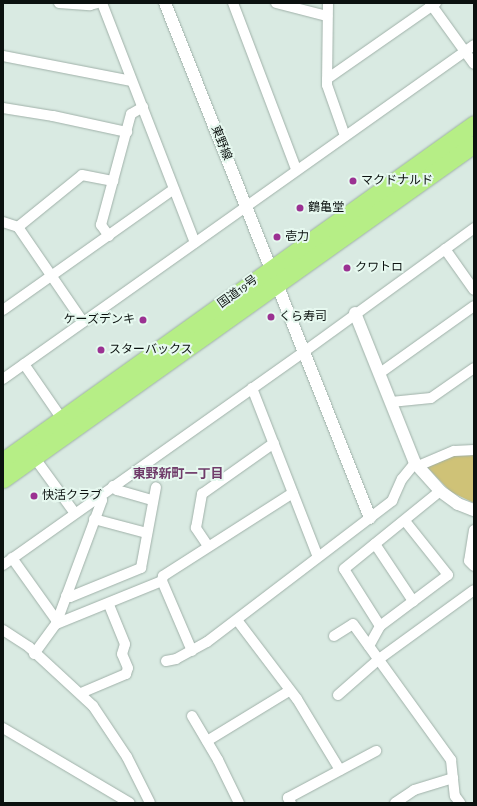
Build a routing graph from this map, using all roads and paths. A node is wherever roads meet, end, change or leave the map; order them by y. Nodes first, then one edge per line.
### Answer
1 (59, 3) edge
2 (97, 3) edge
3 (102, 3) edge
4 (165, 3) edge
5 (233, 3) edge
6 (276, 3) edge
7 (328, 3) edge
8 (433, 4) edge
9 (327, 16) junction
10 (474, 45) edge
11 (465, 51) junction
12 (3, 56) edge
13 (474, 64) edge
14 (327, 79) junction
15 (132, 81) junction
16 (143, 107) junction
17 (3, 108) edge
18 (474, 124) edge
19 (127, 132) junction
20 (345, 136) junction
21 (474, 144) edge
22 (296, 169) junction
23 (112, 180) junction
24 (174, 189) junction
25 (247, 206) junction
26 (3, 222) edge
27 (18, 227) junction
28 (474, 228) edge
29 (109, 236) junction
30 (195, 243) junction
31 (445, 249) junction
32 (274, 275) junction
33 (51, 276) junction
34 (474, 290) edge
35 (474, 306) edge
36 (4, 308) edge
37 (355, 313) junction
38 (83, 322) junction
39 (305, 351) junction
40 (24, 364) junction
41 (474, 368) edge
42 (380, 373) junction
43 (3, 379) edge
44 (252, 388) junction
45 (391, 402) junction
46 (62, 419) junction
47 (274, 443) junction
48 (474, 450) edge
49 (34, 457) junction
50 (3, 461) edge
51 (417, 464) junction
52 (3, 479) edge
53 (113, 486) junction
54 (156, 487) dead end
55 (440, 491) junction
56 (293, 493) junction
57 (99, 496) junction
58 (153, 500) junction
59 (474, 510) edge
60 (74, 512) junction
61 (370, 518) junction
62 (94, 519) junction
63 (406, 521) junction
64 (474, 530) edge
65 (147, 533) junction
66 (376, 544) junction
67 (208, 546) junction
68 (318, 557) junction
69 (12, 558) junction
70 (3, 565) edge
71 (474, 566) edge
72 (162, 581) junction
73 (474, 590) edge
74 (66, 596) junction
75 (413, 601) junction
76 (109, 604) junction
77 (237, 620) junction
78 (56, 622) junction
79 (380, 626) junction
80 (3, 630) edge
81 (334, 636) dead end
82 (369, 646) junction
83 (192, 651) junction
84 (34, 654) junction
85 (379, 659) junction
86 (166, 661) dead end
87 (83, 691) junction
88 (289, 691) junction
89 (338, 694) dead end
90 (192, 716) dead end
91 (3, 728) edge
92 (207, 741) junction
93 (376, 751) dead end
94 (340, 770) junction
95 (453, 778) junction
96 (130, 803) edge
97 (150, 803) edge
98 (157, 803) edge
99 (239, 803) edge
100 (291, 803) edge
101 (395, 803) edge
102 (460, 803) edge

1 - 2 street
3 - 15 street
4 - 25 street, 東野線
5 - 22 street
6 - 9 street
7 - 9 street
8 - 11 street
8 - 14 street
9 - 14 street
10 - 11 street
11 - 13 street
11 - 20 street
12 - 15 street
14 - 20 street
15 - 16 street
16 - 19 street
16 - 24 street
17 - 19 street
18 - 32 highway, 国道19号
19 - 23 street
20 - 22 street
21 - 32 highway, 国道19号
22 - 25 street
23 - 27 street
23 - 29 street
24 - 29 street
24 - 30 street
25 - 30 street
25 - 32 street, 東野線
26 - 27 street
27 - 33 street
28 - 31 street
29 - 33 street
30 - 38 street
31 - 34 street
31 - 37 street
32 - 39 street, 東野線
32 - 46 highway, 国道19号
32 - 49 highway, 国道19号
33 - 36 street
33 - 38 street
35 - 42 street
37 - 39 street
37 - 42 street
38 - 40 street
39 - 44 street
39 - 61 street, 東野線
40 - 43 street
40 - 46 street
41 - 45 street
42 - 45 street
44 - 47 street
44 - 53 street
45 - 51 street
46 - 50 highway, 国道19号
47 - 56 street
47 - 67 street
48 - 51 street
49 - 52 highway, 国道19号
49 - 60 street
51 - 55 street
51 - 61 street
53 - 57 street
53 - 58 street
54 - 58 street
55 - 59 street
55 - 63 street
56 - 67 street
56 - 68 street
57 - 60 street
57 - 62 street
58 - 65 street
60 - 69 street
61 - 68 street
62 - 65 street
62 - 74 street
63 - 66 street
63 - 75 street
64 - 71 street
65 - 74 street
66 - 75 street
66 - 79 street
67 - 72 street
68 - 77 street
69 - 70 street
69 - 78 street
72 - 76 street
72 - 83 street
73 - 85 street
74 - 78 street
75 - 79 street
76 - 78 street
76 - 87 street
77 - 83 street
77 - 88 street
78 - 84 street
79 - 82 street
80 - 84 street
81 - 82 street
82 - 85 street
83 - 86 street
84 - 87 street
85 - 89 street
85 - 95 street
87 - 97 street
87 - 98 street
88 - 92 street
88 - 94 street
90 - 92 street
91 - 96 street
92 - 99 street
93 - 94 street
94 - 100 street
95 - 101 street
95 - 102 street

